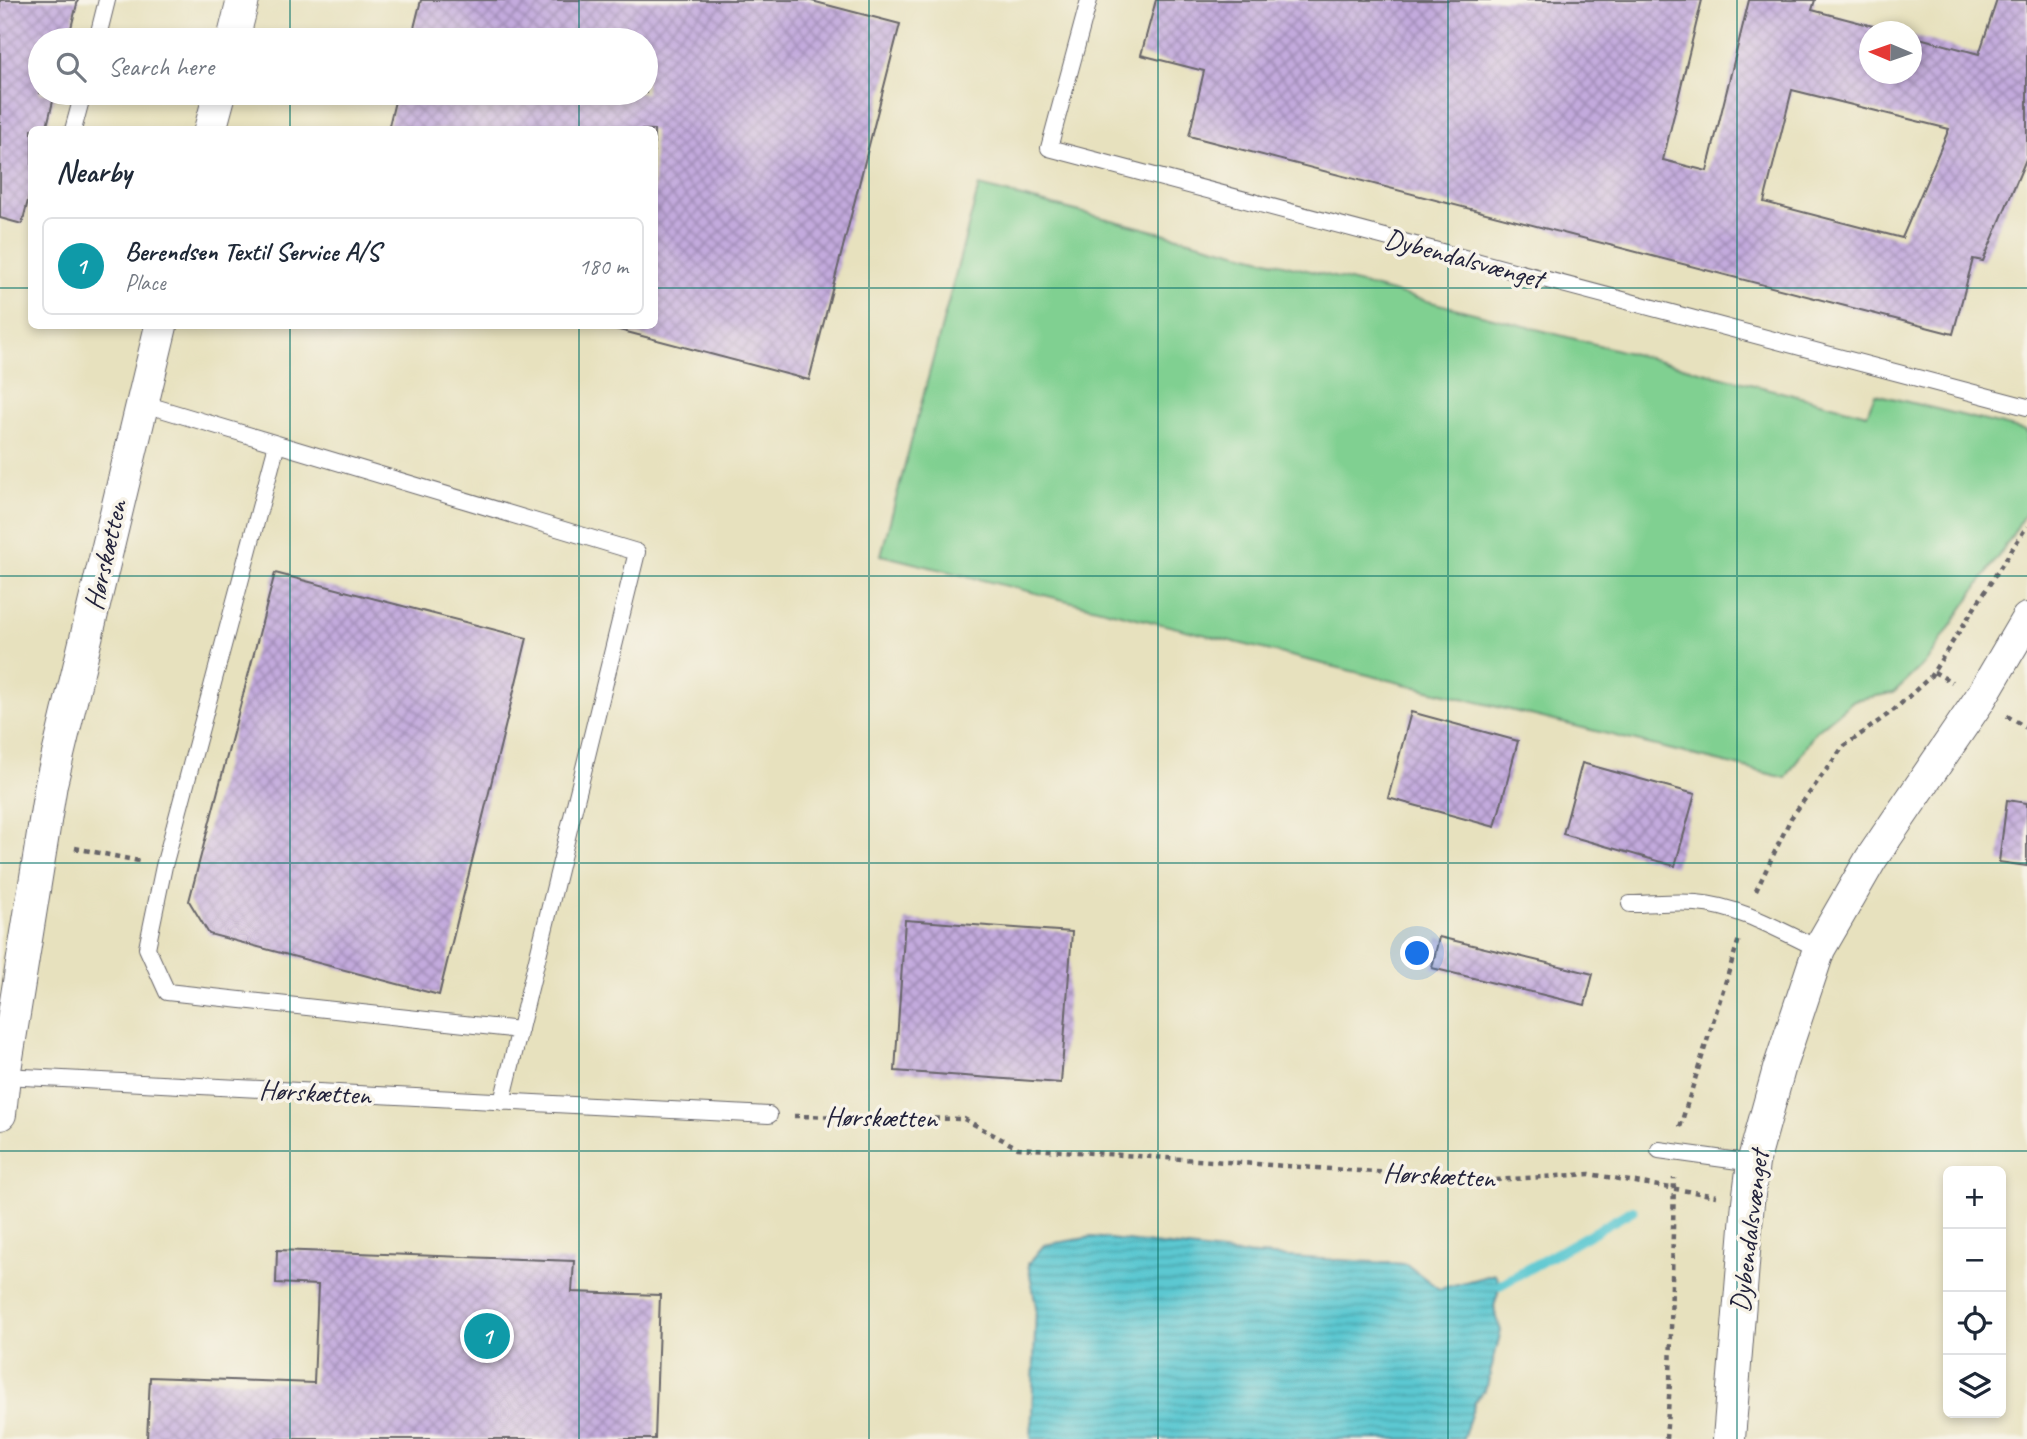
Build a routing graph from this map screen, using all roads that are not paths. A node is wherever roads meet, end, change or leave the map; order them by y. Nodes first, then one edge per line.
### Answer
1 (107, 0) edge
2 (243, 0) edge
3 (1089, 0) edge
4 (100, 28) edge
5 (236, 28) edge
6 (80, 105) edge
7 (217, 105) edge
8 (74, 126) edge
9 (211, 126) edge
10 (160, 329) edge
11 (141, 403) junction
12 (2027, 407) edge
13 (277, 444) junction
14 (2027, 619) edge
15 (1630, 904) dead end
16 (1819, 948) junction
17 (520, 1030) junction
18 (4, 1076) junction
19 (502, 1102) junction
20 (0, 1114) edge
21 (769, 1115) road end
22 (1659, 1150) dead end
23 (1753, 1163) junction
24 (1729, 1439) edge

1 - 4 lane
2 - 5 street
3 - 12 lane, Dybendalsvænget
6 - 8 lane
7 - 9 street
10 - 11 street, Hørskætten
11 - 13 lane
11 - 18 street, Hørskætten
13 - 17 lane
13 - 17 lane
14 - 16 street, Dybendalsvænget
15 - 16 lane
16 - 23 street, Dybendalsvænget
17 - 19 lane
18 - 19 lane, Hørskætten
18 - 20 street, Hørskætten
19 - 21 lane, Hørskætten
22 - 23 lane
23 - 24 street, Dybendalsvænget

